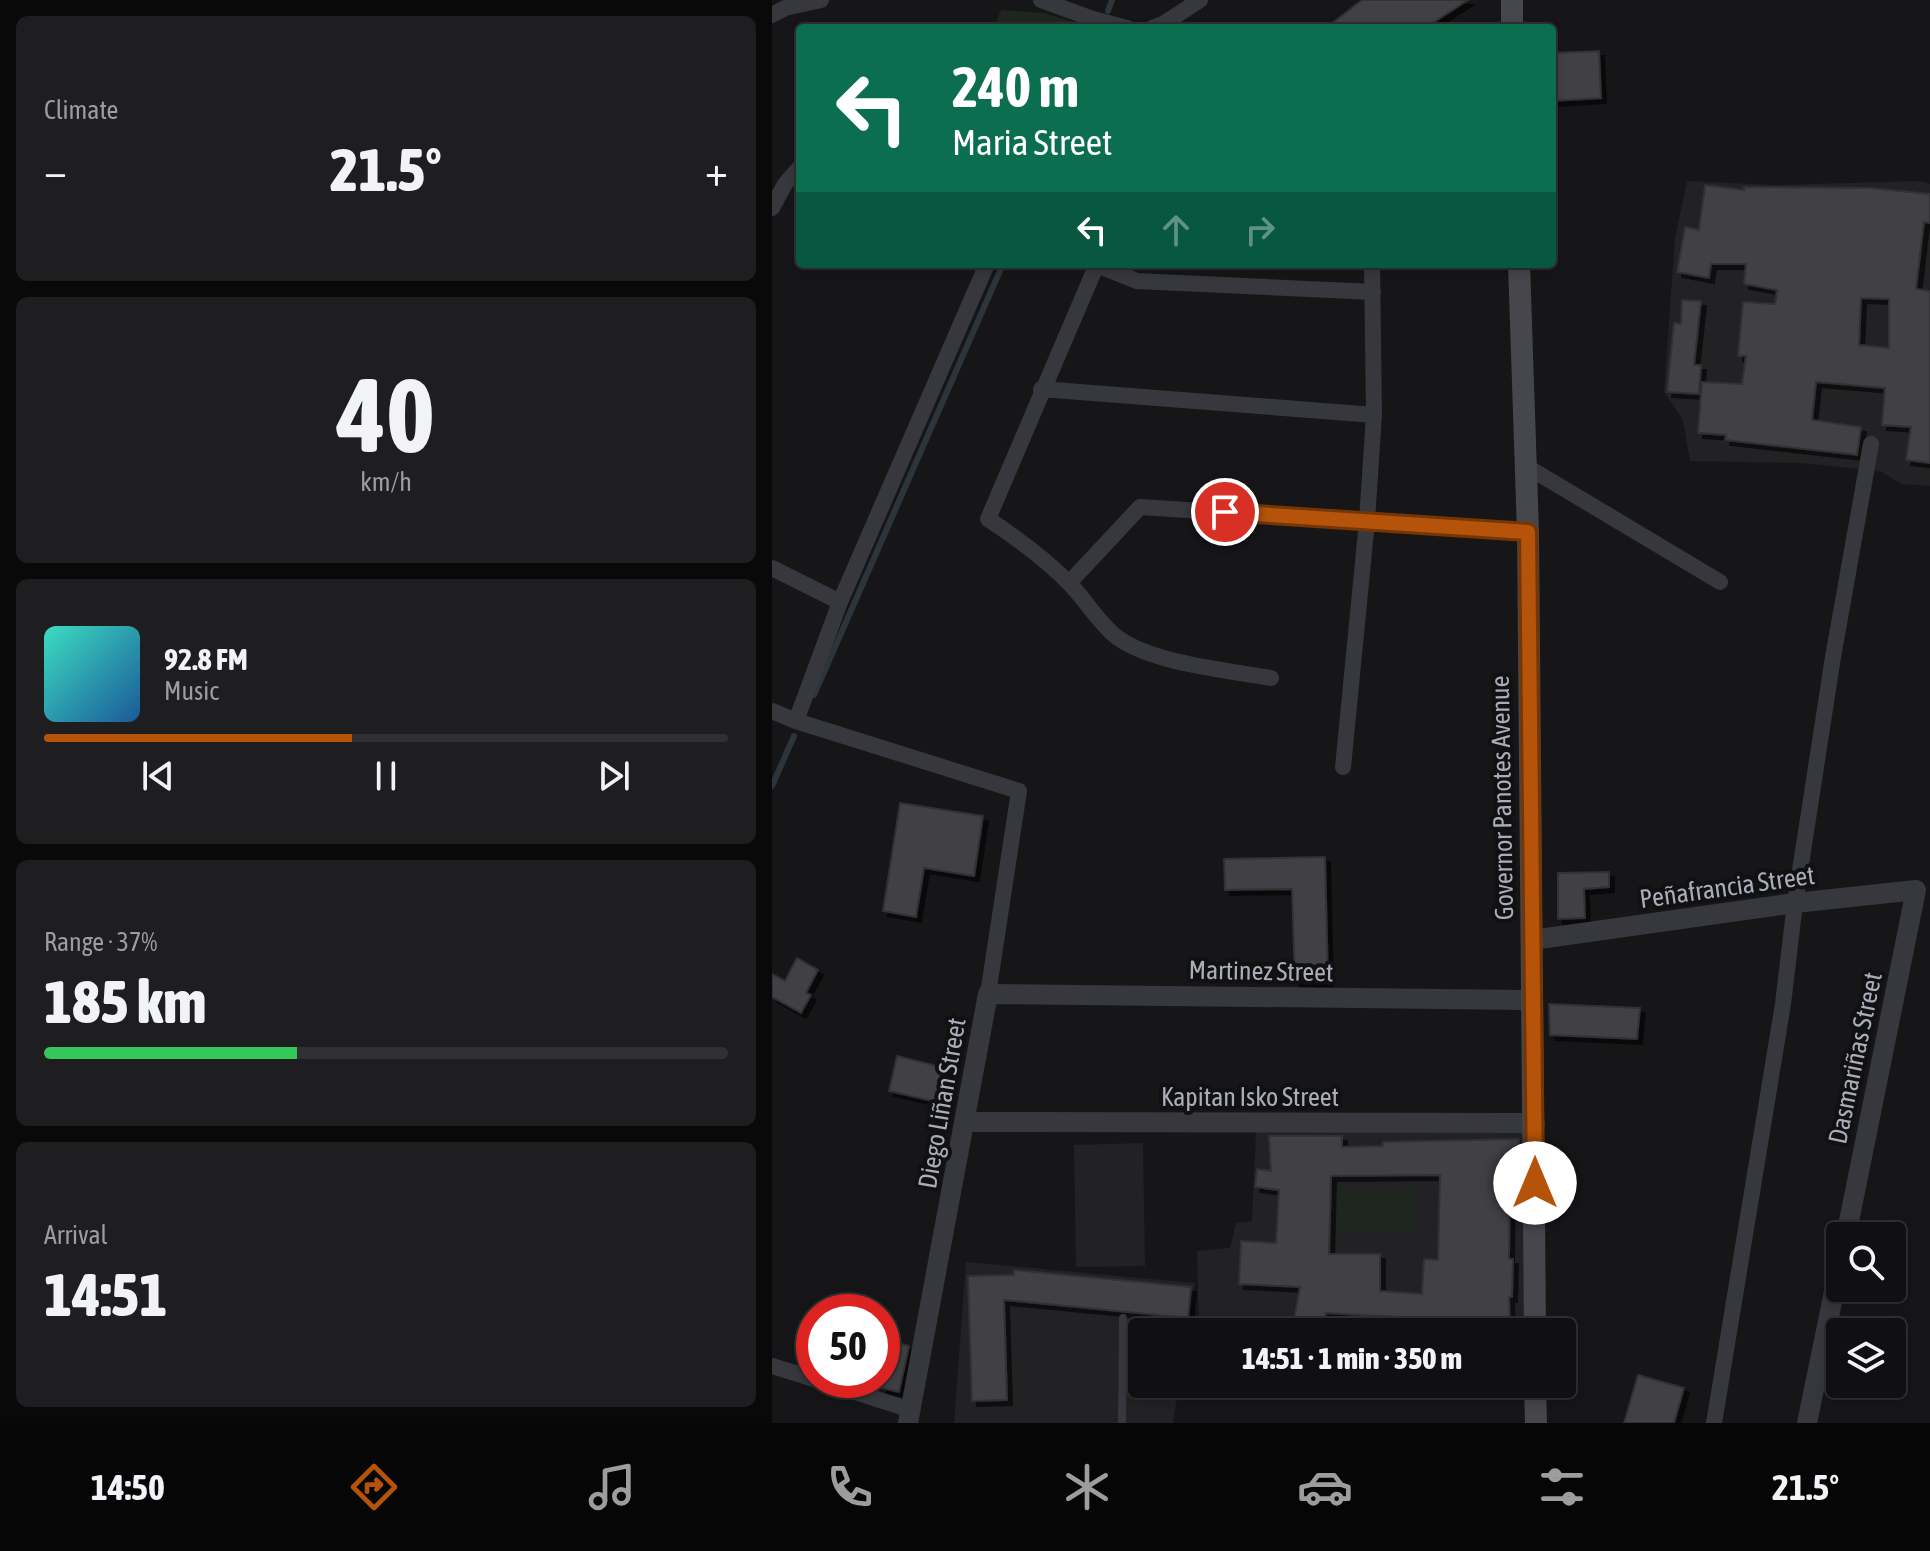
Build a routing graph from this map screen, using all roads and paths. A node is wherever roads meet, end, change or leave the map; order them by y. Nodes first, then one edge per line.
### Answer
1 (821, 0) edge
2 (1041, 0) edge
3 (1200, 0) edge
4 (1512, 0) edge
5 (772, 15) edge
6 (1092, 24) edge
7 (1163, 24) edge
8 (1512, 24) edge
9 (796, 172) edge
10 (772, 208) edge
11 (985, 268) edge
12 (1095, 268) edge
13 (1106, 268) edge
14 (1372, 268) edge
15 (1519, 268) edge
16 (1373, 292) junction
17 (1041, 389) junction
18 (1374, 415) junction
19 (1871, 444) dead end
20 (1526, 466) junction
21 (1367, 521) junction
22 (1528, 532) junction
23 (772, 568) edge
24 (1720, 582) dead end
25 (1069, 583) junction
26 (840, 602) junction
27 (1271, 678) dead end
28 (772, 711) edge
29 (796, 721) junction
30 (1343, 767) dead end
31 (1923, 889) edge
32 (1795, 903) junction
33 (1532, 940) junction
34 (988, 994) junction
35 (1533, 1000) junction
36 (966, 1122) junction
37 (1535, 1123) junction
38 (1849, 1222) edge
39 (1832, 1302) edge
40 (1123, 1318) dead end
41 (1535, 1318) edge
42 (772, 1366) edge
43 (796, 1374) edge
44 (862, 1398) edge
45 (1535, 1398) edge
46 (910, 1416) edge
47 (1122, 1423) edge
48 (1536, 1423) edge
49 (1714, 1423) edge
50 (1807, 1423) edge

1 - 5 street
2 - 6 street
3 - 7 street
4 - 8 main road
9 - 10 street
11 - 26 street
12 - 17 street
13 - 16 street
14 - 16 street
15 - 20 main road, Governor Panotes Avenue
16 - 18 street
17 - 18 street
17 - 25 street
18 - 21 street
19 - 32 street
20 - 22 main road, Governor Panotes Avenue
20 - 24 street
21 - 22 street
21 - 25 street
21 - 30 street
22 - 33 main road, Governor Panotes Avenue
23 - 26 street
25 - 27 street
26 - 29 street
28 - 29 street
29 - 34 street, Diego Liñan Street
31 - 32 street, Peñafrancia Street
31 - 38 street, Dasmariñas Street
32 - 33 street, Peñafrancia Street
32 - 49 street
33 - 35 main road, Governor Panotes Avenue
34 - 35 street, Martinez Street
34 - 36 street, Diego Liñan Street
35 - 37 main road, Governor Panotes Avenue
36 - 37 street, Kapitan Isko Street
36 - 46 street, Diego Liñan Street
37 - 41 main road, Governor Panotes Avenue
39 - 50 street
40 - 47 lane
42 - 43 street
44 - 46 street
45 - 48 main road

